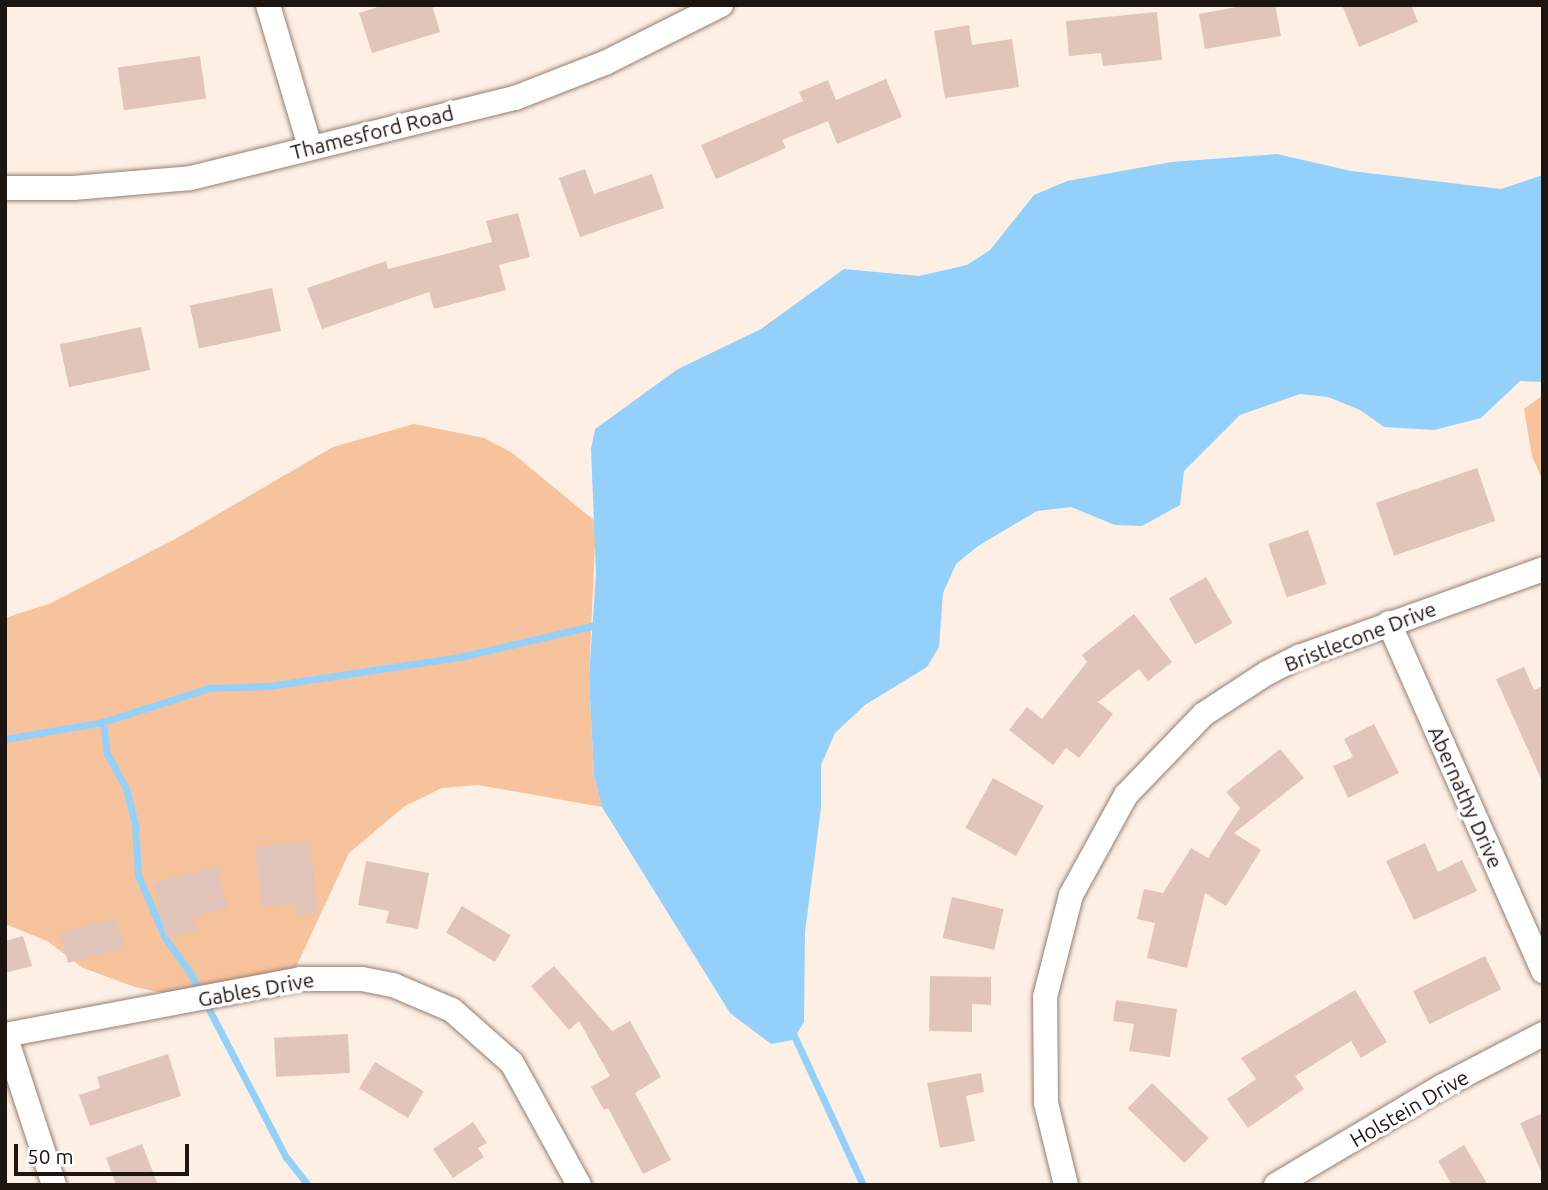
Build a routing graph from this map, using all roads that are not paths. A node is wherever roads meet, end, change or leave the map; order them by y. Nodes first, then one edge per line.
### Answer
1 (268, 5) edge
2 (721, 5) edge
3 (683, 13) edge
4 (310, 147) junction
5 (5, 188) edge
6 (1543, 569) edge
7 (1389, 623) junction
8 (1543, 971) edge
9 (1543, 1034) edge
10 (5, 1035) edge
11 (54, 1185) edge
12 (579, 1185) edge
13 (1066, 1185) edge
14 (1276, 1185) edge

1 - 4 street
2 - 3 street, Thamesford Road
3 - 4 street, Thamesford Road
4 - 5 street, Thamesford Road
6 - 7 street, Bristlecone Drive
7 - 8 street, Abernathy Drive
7 - 13 street, Bristlecone Drive
9 - 14 street, Holstein Drive
10 - 11 street
10 - 12 street, Gables Drive

